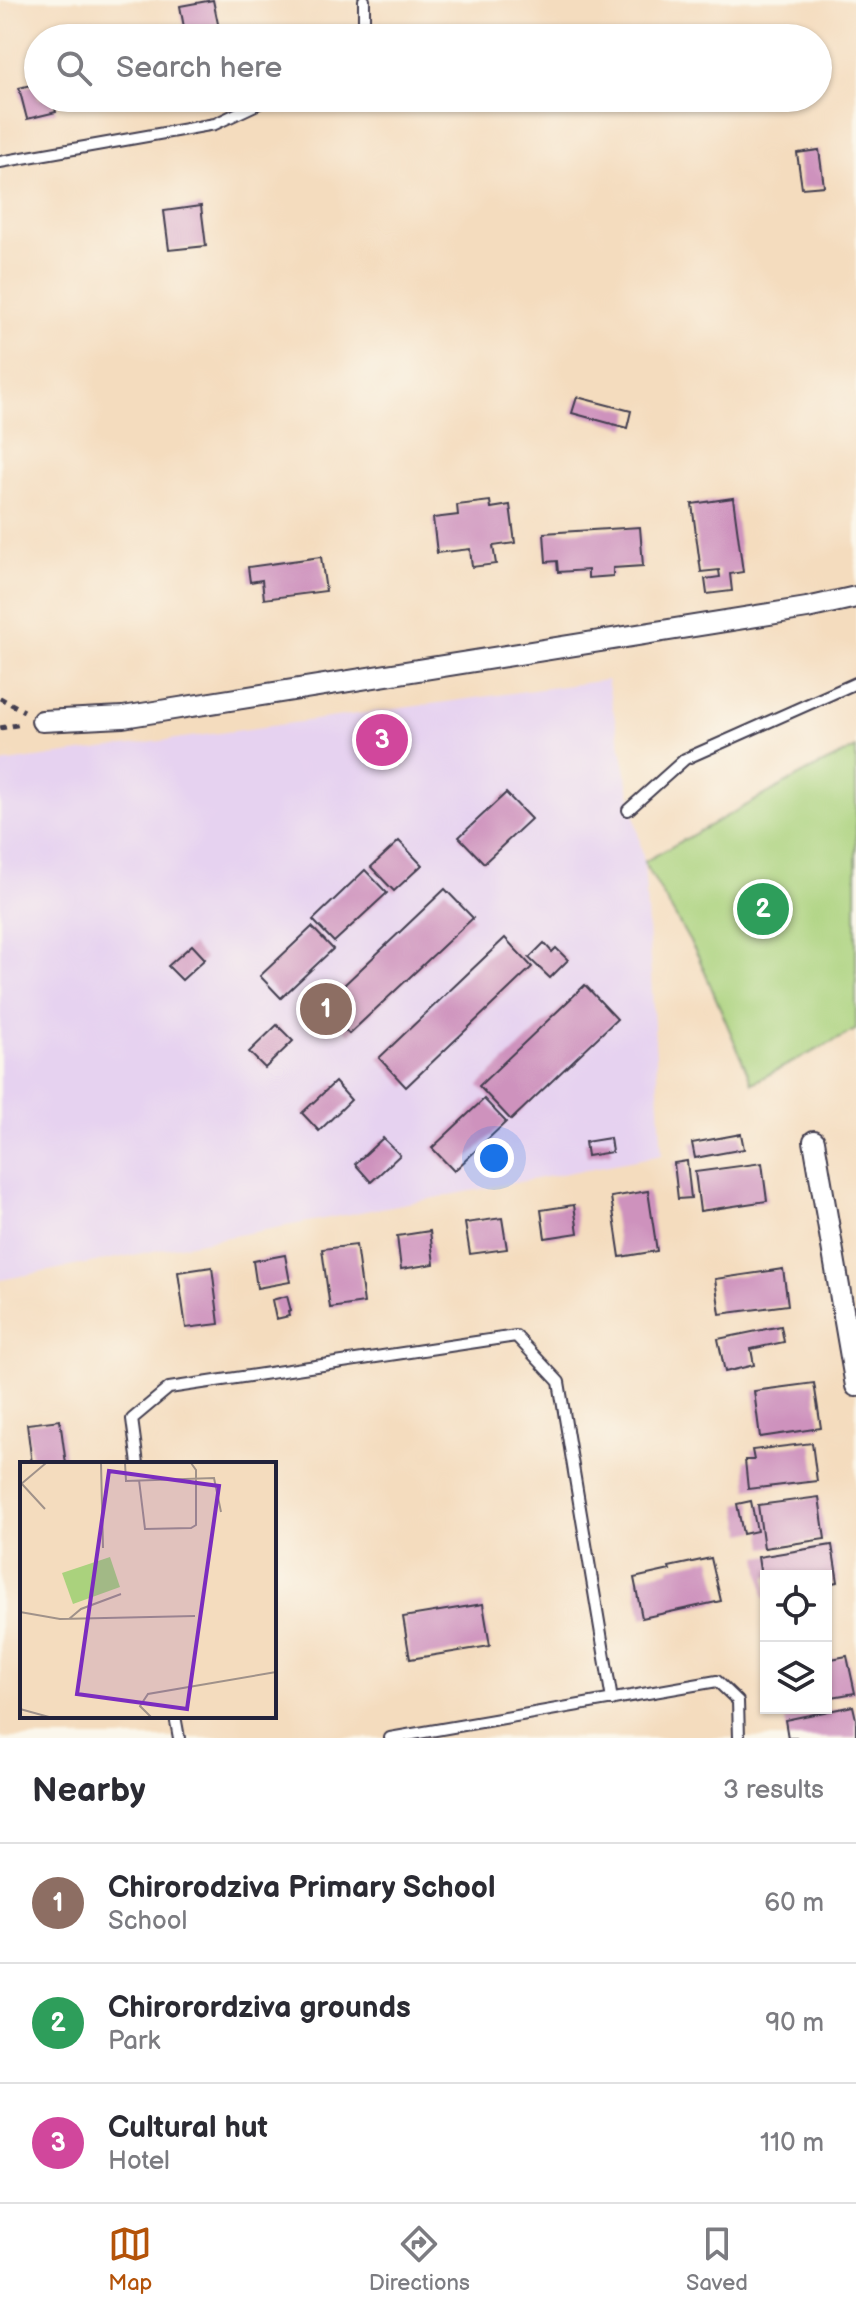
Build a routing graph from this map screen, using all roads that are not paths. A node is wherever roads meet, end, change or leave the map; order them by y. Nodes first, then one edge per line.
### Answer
1 (364, 0) edge
2 (364, 24) edge
3 (240, 112) edge
4 (0, 162) edge
5 (856, 597) edge
6 (856, 683) edge
7 (42, 721) dead end
8 (628, 810) dead end
9 (814, 1141) dead end
10 (856, 1386) edge
11 (138, 1462) edge
12 (612, 1700) junction
13 (175, 1718) edge
14 (179, 1738) edge
15 (390, 1738) edge
16 (739, 1738) edge

1 - 2 lane
3 - 4 lane
5 - 7 street
6 - 8 lane
9 - 10 street
11 - 12 lane
12 - 15 lane
12 - 16 lane
13 - 14 lane

